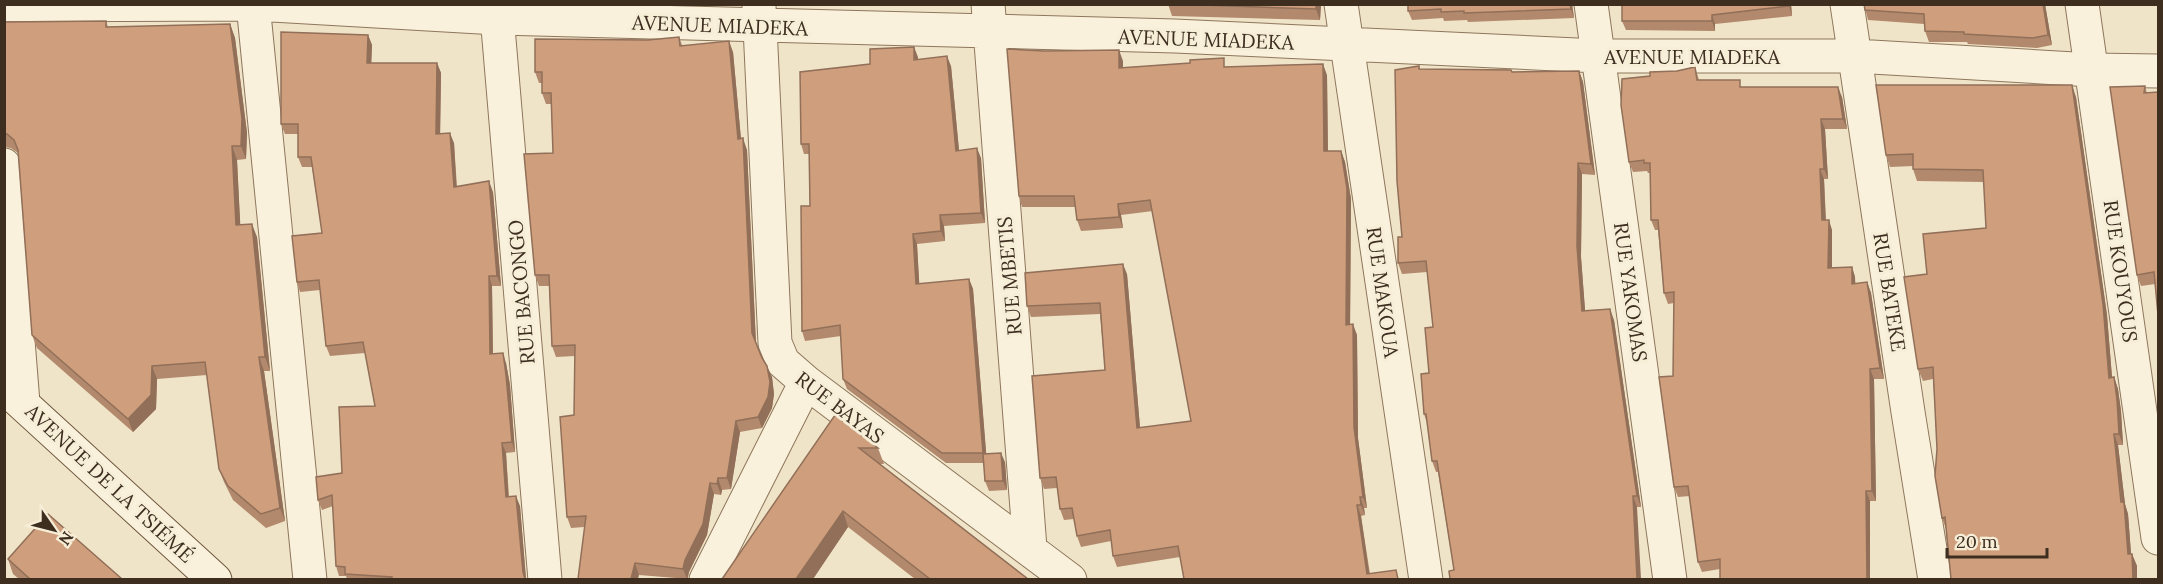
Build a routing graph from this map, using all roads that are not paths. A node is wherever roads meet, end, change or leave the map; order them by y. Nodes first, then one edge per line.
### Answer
1 (242, 4) edge
2 (254, 4) edge
3 (1341, 4) edge
4 (1591, 4) edge
5 (1847, 4) edge
6 (2082, 4) edge
7 (4, 5) edge
8 (497, 11) edge
9 (760, 15) edge
10 (988, 18) edge
11 (1346, 44) junction
12 (1598, 56) junction
13 (1855, 56) junction
14 (2092, 70) junction
15 (2158, 71) edge
16 (4, 165) edge
17 (806, 382) junction
18 (14, 395) edge
19 (2158, 538) edge
20 (1030, 548) junction
21 (215, 579) edge
22 (310, 579) edge
23 (545, 579) edge
24 (706, 579) edge
25 (1070, 579) edge
26 (1426, 579) edge
27 (1670, 579) edge
28 (1935, 579) edge

1 - 7 street
2 - 8 street, AVENUE MIADEKA
2 - 22 street
3 - 11 street, RUE MAKOUA
4 - 12 street, RUE YAKOMAS
5 - 13 street, RUE BATEKE
6 - 14 street, RUE KOUYOUS
8 - 9 street, AVENUE MIADEKA
8 - 23 street, RUE BACONGO
9 - 10 street, AVENUE MIADEKA
9 - 17 street, RUE BAYAS
10 - 11 street, AVENUE MIADEKA
10 - 20 street, RUE MBETIS
11 - 12 street, AVENUE MIADEKA
11 - 26 street, RUE MAKOUA
12 - 13 street, AVENUE MIADEKA
12 - 27 street, RUE YAKOMAS
13 - 14 street, AVENUE MIADEKA
13 - 28 street, RUE BATEKE
14 - 15 street, AVENUE MIADEKA
14 - 19 street, RUE KOUYOUS
16 - 18 street
17 - 20 street, RUE BAYAS
17 - 24 street
18 - 21 street, AVENUE DE LA TSIÉMÉ
20 - 25 street, RUE BAYAS

